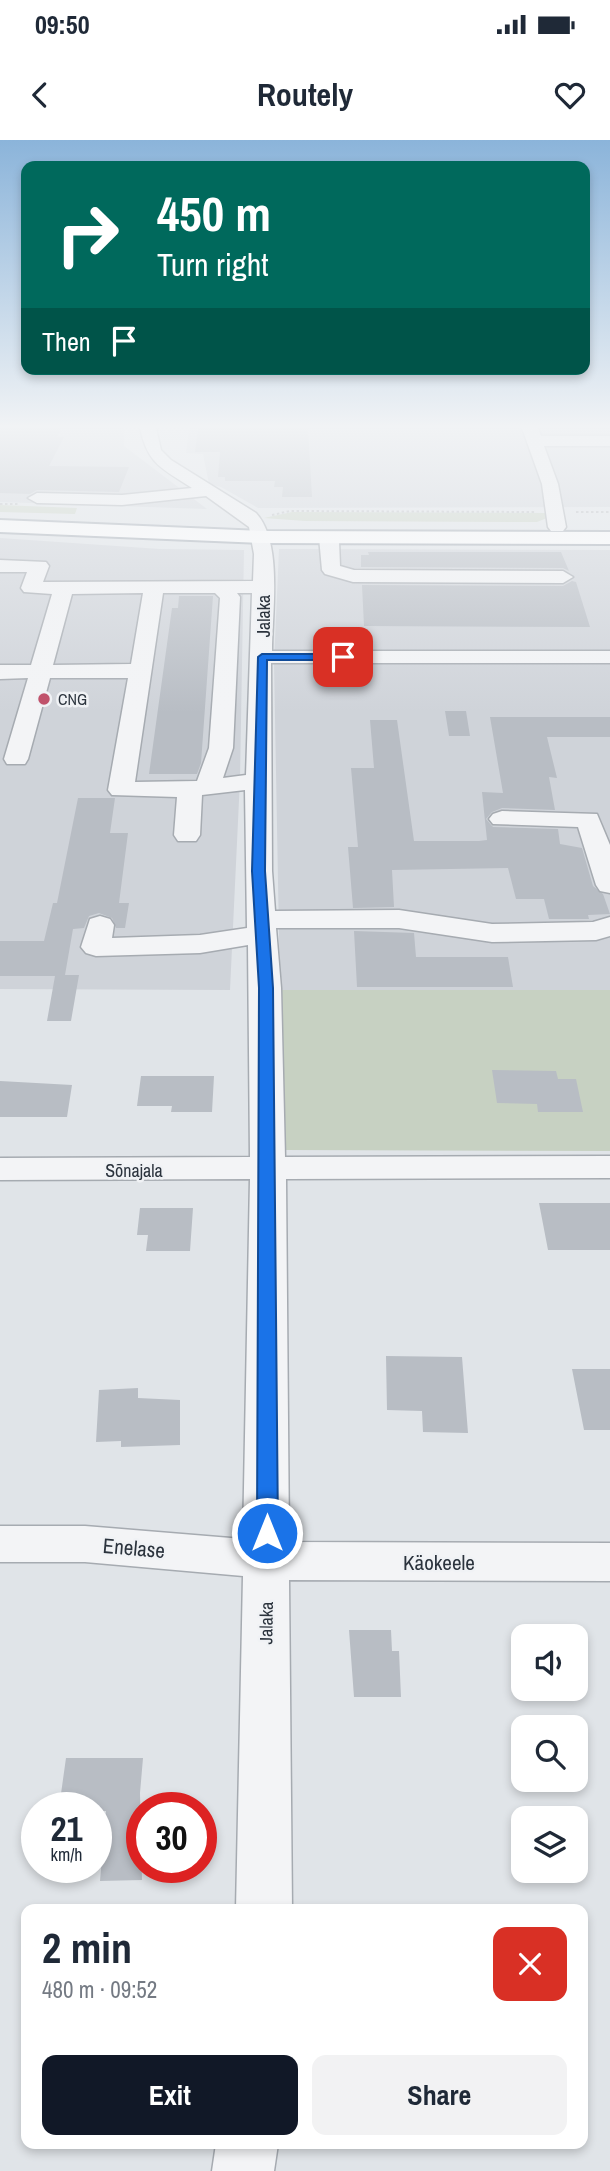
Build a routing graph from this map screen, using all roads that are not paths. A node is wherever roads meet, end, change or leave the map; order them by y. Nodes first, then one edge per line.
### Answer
1 (250, 523) edge
2 (414, 523) edge
3 (581, 523) edge
4 (3, 524) edge
5 (256, 527) junction
6 (610, 527) edge
7 (328, 537) junction
8 (610, 538) edge
9 (0, 566) edge
10 (563, 577) dead end
11 (220, 587) junction
12 (263, 587) junction
13 (64, 588) junction
14 (154, 588) junction
15 (262, 657) junction
16 (610, 657) edge
17 (41, 671) junction
18 (140, 671) junction
19 (0, 672) edge
20 (0, 724) edge
21 (26, 724) junction
22 (16, 759) dead end
23 (258, 781) junction
24 (199, 788) junction
25 (502, 818) dead end
26 (187, 835) dead end
27 (610, 885) edge
28 (610, 926) edge
29 (262, 927) junction
30 (96, 947) dead end
31 (610, 1167) edge
32 (0, 1170) edge
33 (268, 1170) junction
34 (9, 1552) edge
35 (267, 1560) junction
36 (610, 1562) edge
37 (264, 1904) edge
38 (246, 2149) edge
39 (243, 2171) edge

1 - 5 street
2 - 5 main road
3 - 6 main road
4 - 5 main road
5 - 7 main road
5 - 12 street, Jalaka
7 - 8 main road
7 - 10 street
9 - 13 street
11 - 12 street
11 - 14 street
11 - 24 street
12 - 15 street, Jalaka
13 - 14 street
13 - 17 street
14 - 18 street
15 - 16 street
15 - 23 street, Jalaka
17 - 18 street
17 - 19 street
17 - 21 street
18 - 24 street
20 - 21 street
21 - 22 street
23 - 24 street
23 - 29 street, Jalaka
24 - 26 street
25 - 27 street
28 - 29 street
29 - 30 street
29 - 33 street, Jalaka
31 - 33 street
32 - 33 street, Sõnajala
33 - 35 street, Jalaka
34 - 35 street, Enelase
35 - 36 street, Käokeele
35 - 37 street, Jalaka
38 - 39 street

